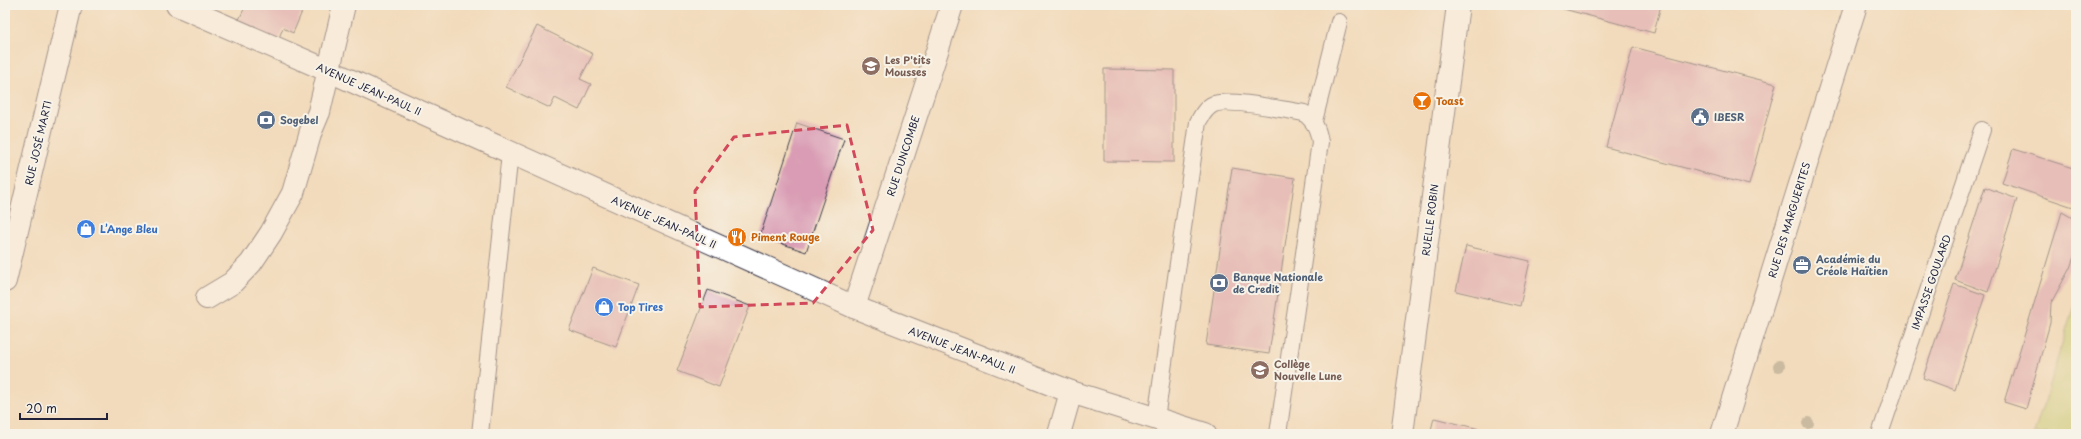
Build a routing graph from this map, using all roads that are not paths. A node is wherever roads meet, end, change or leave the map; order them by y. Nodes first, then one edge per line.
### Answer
1 (71, 5) edge
2 (176, 5) edge
3 (344, 5) edge
4 (952, 5) edge
5 (1458, 5) edge
6 (1856, 5) edge
7 (1339, 22) dead end
8 (330, 71) junction
9 (1314, 121) junction
10 (1982, 130) dead end
11 (510, 152) junction
12 (5, 281) edge
13 (207, 298) dead end
14 (854, 307) junction
15 (1071, 392) junction
16 (1156, 419) junction
17 (480, 434) edge
18 (1059, 434) edge
19 (1206, 434) edge
20 (1278, 434) edge
21 (1402, 434) edge
22 (1722, 434) edge
23 (1880, 434) edge

1 - 12 street, RUE JOSÉ MARTI
2 - 8 street, AVENUE JEAN-PAUL II
3 - 8 street
4 - 14 street, RUE DUNCOMBE
5 - 21 street, RUELLE ROBIN
6 - 22 street, RUE DES MARGUERITES
7 - 9 lane
8 - 11 street, AVENUE JEAN-PAUL II
8 - 13 street
9 - 16 lane
9 - 20 lane
10 - 23 lane, IMPASSE GOULARD
11 - 14 street, AVENUE JEAN-PAUL II
11 - 17 lane
14 - 15 street, AVENUE JEAN-PAUL II
15 - 16 street, AVENUE JEAN-PAUL II
15 - 18 street
16 - 19 street, AVENUE JEAN-PAUL II

